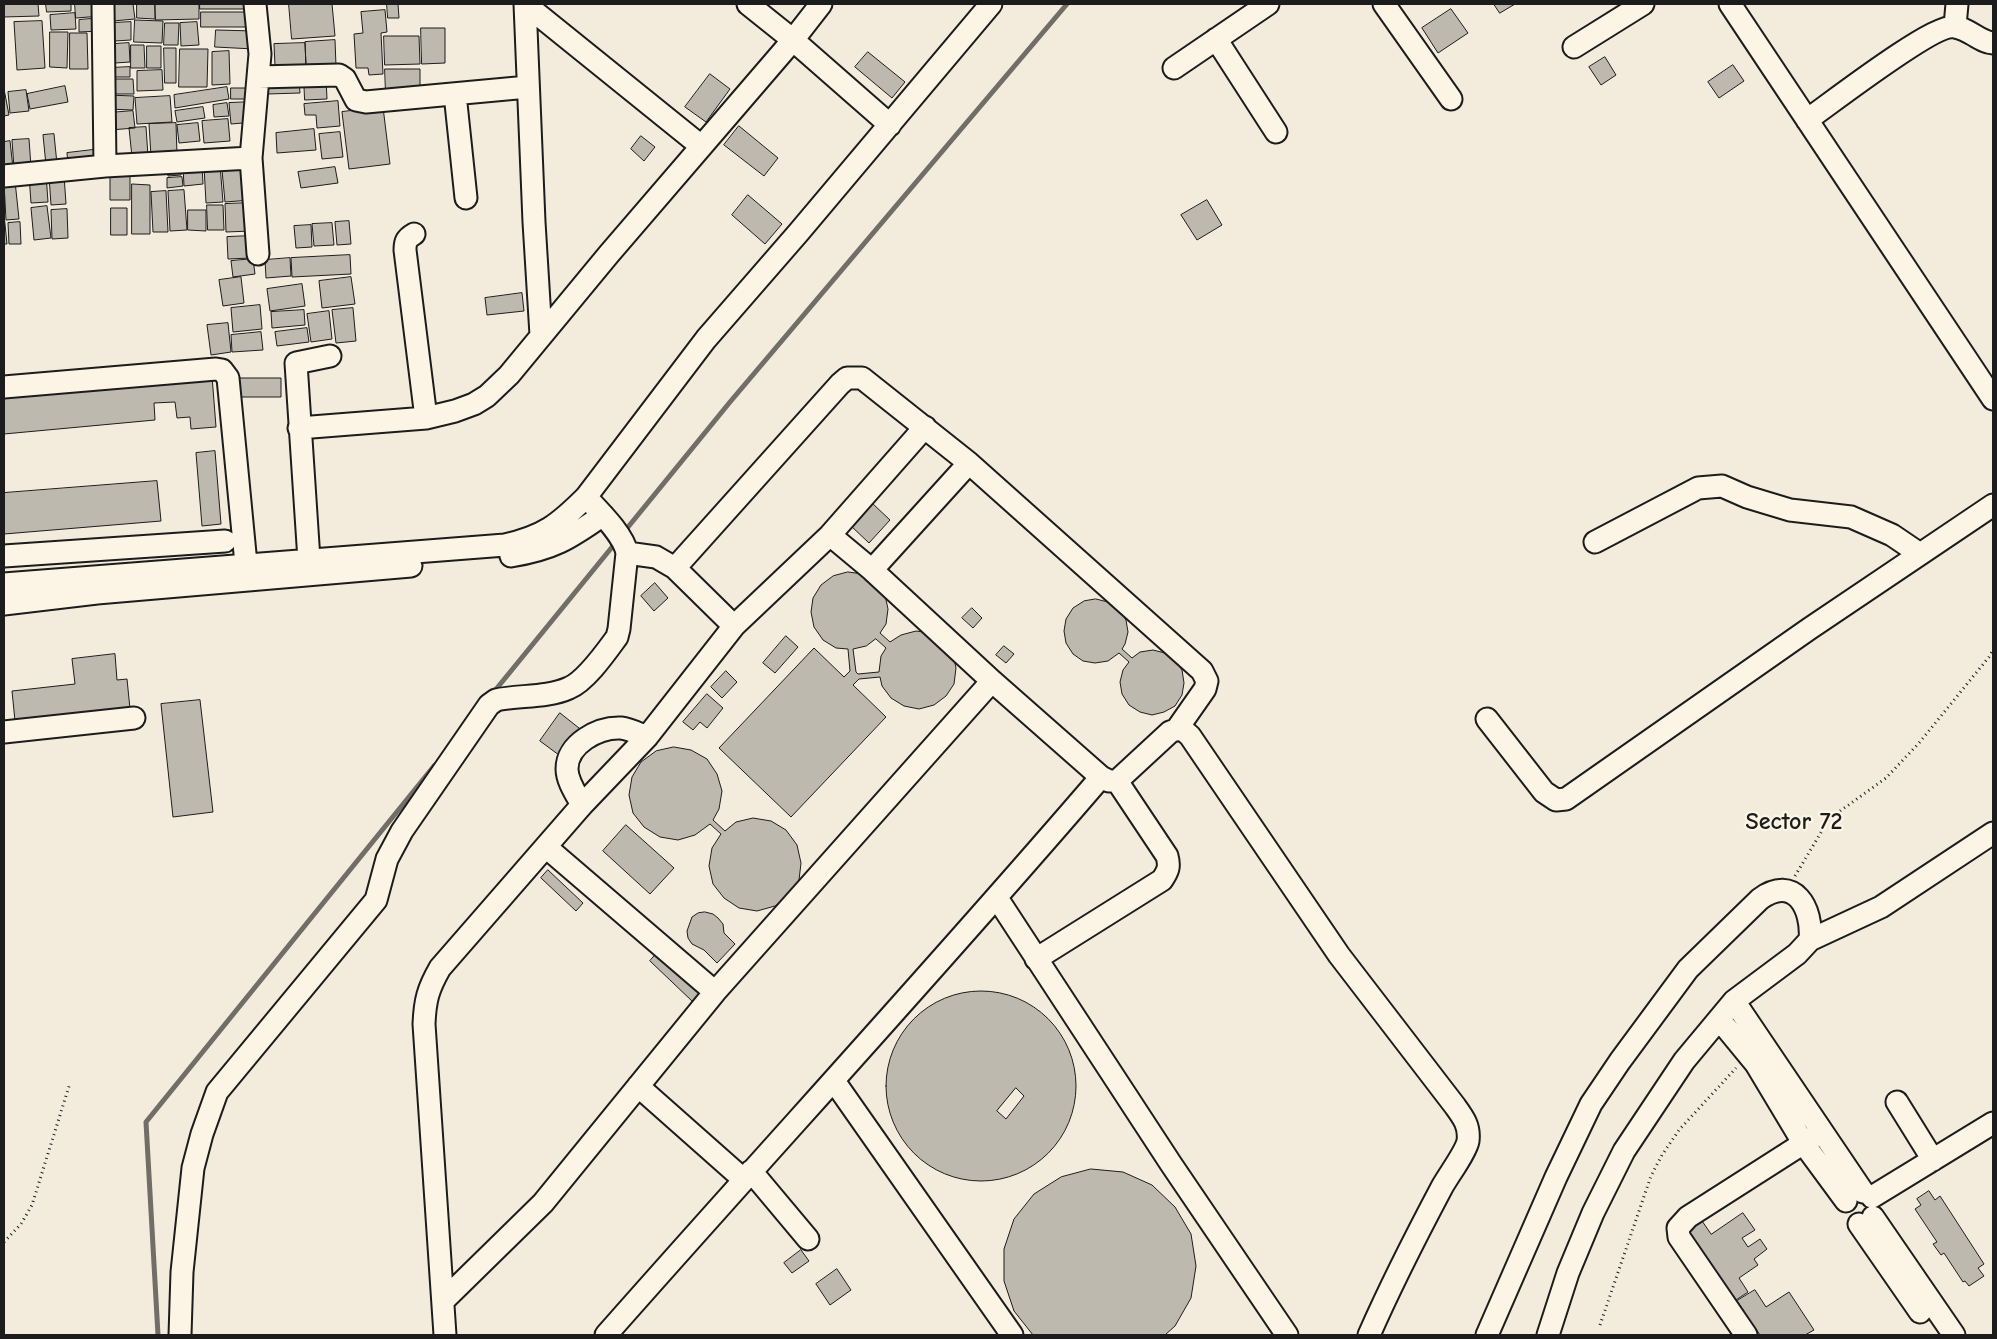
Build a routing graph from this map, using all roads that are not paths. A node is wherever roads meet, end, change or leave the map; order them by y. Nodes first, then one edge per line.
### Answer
1 (103, 4) edge
2 (255, 4) edge
3 (525, 4) edge
4 (748, 4) edge
5 (821, 4) edge
6 (991, 4) edge
7 (1268, 4) edge
8 (1384, 4) edge
9 (1643, 4) edge
10 (1730, 4) edge
11 (1957, 4) edge
12 (1955, 26) junction
13 (1216, 39) junction
14 (793, 40) junction
15 (1993, 43) edge
16 (1574, 47) dead end
17 (1174, 68) dead end
18 (258, 77) junction
19 (528, 87) junction
20 (455, 94) junction
21 (1452, 100) dead end
22 (1808, 120) junction
23 (890, 125) junction
24 (1276, 132) dead end
25 (701, 146) junction
26 (252, 158) junction
27 (105, 166) junction
28 (4, 176) edge
29 (466, 198) dead end
30 (414, 234) dead end
31 (258, 254) dead end
32 (541, 335) junction
33 (330, 356) dead end
34 (4, 387) edge
35 (1993, 400) edge
36 (426, 418) junction
37 (299, 428) junction
38 (925, 428) junction
39 (969, 463) junction
40 (586, 497) junction
41 (1993, 505) edge
42 (830, 534) junction
43 (616, 535) junction
44 (225, 541) dead end
45 (1595, 542) dead end
46 (1920, 554) junction
47 (4, 556) edge
48 (309, 560) junction
49 (246, 564) junction
50 (675, 568) junction
51 (872, 570) junction
52 (4, 584) edge
53 (4, 604) edge
54 (734, 626) junction
55 (992, 681) junction
56 (134, 718) dead end
57 (1487, 719) dead end
58 (1177, 729) junction
59 (4, 732) edge
60 (647, 737) junction
61 (1109, 779) junction
62 (582, 805) junction
63 (1993, 833) edge
64 (546, 847) junction
65 (997, 898) junction
66 (1810, 940) junction
67 (1036, 959) junction
68 (715, 992) junction
69 (1734, 1001) junction
70 (1719, 1019) junction
71 (834, 1081) junction
72 (638, 1086) junction
73 (1897, 1102) dead end
74 (1993, 1123) edge
75 (1812, 1138) junction
76 (1933, 1160) junction
77 (747, 1175) junction
78 (1863, 1206) junction
79 (808, 1239) dead end
80 (443, 1302) junction
81 (180, 1335) edge
82 (446, 1335) edge
83 (606, 1335) edge
84 (1012, 1335) edge
85 (1287, 1335) edge
86 (1369, 1335) edge
87 (1487, 1335) edge
88 (1548, 1335) edge
89 (1746, 1335) edge
90 (1936, 1335) edge
91 (1954, 1335) edge

1 - 27 street
2 - 18 street
3 - 19 street
3 - 25 street
4 - 14 street
5 - 14 street
6 - 23 street
7 - 13 street
8 - 21 street
9 - 16 street
10 - 22 street
11 - 12 street
12 - 15 street
12 - 22 street
13 - 17 street
13 - 24 street
14 - 23 street
14 - 25 street
18 - 20 street
18 - 26 street
19 - 20 street
19 - 32 street
20 - 29 street
22 - 35 street
23 - 40 street
25 - 32 street
26 - 27 street
26 - 31 street
27 - 28 street
30 - 36 street
32 - 36 street
33 - 37 street
34 - 49 street
36 - 37 street
37 - 48 street
38 - 39 street
38 - 42 street
38 - 50 street
39 - 51 street
39 - 58 street
40 - 43 street
40 - 48 street
41 - 46 street
42 - 51 street
42 - 54 street
43 - 50 street
43 - 53 street
43 - 81 street
44 - 47 street
45 - 46 street
46 - 57 street
48 - 49 street
49 - 52 street
50 - 54 street
51 - 55 street
54 - 60 street
55 - 61 street
55 - 68 street
56 - 59 street
58 - 61 street
58 - 86 street
60 - 62 street
60 - 62 street
61 - 65 street
61 - 67 street
62 - 64 street
63 - 66 street
64 - 68 street
64 - 80 street
65 - 67 street
65 - 71 street
66 - 69 street
66 - 87 street
67 - 85 street
68 - 72 street
69 - 70 street
69 - 75 street
70 - 75 street
70 - 88 street
71 - 77 street
71 - 84 street
72 - 77 street
72 - 80 street
73 - 76 street
74 - 76 street
75 - 78 street
75 - 89 street
76 - 78 street
77 - 79 street
77 - 83 street
78 - 90 street
78 - 91 street
80 - 82 street

